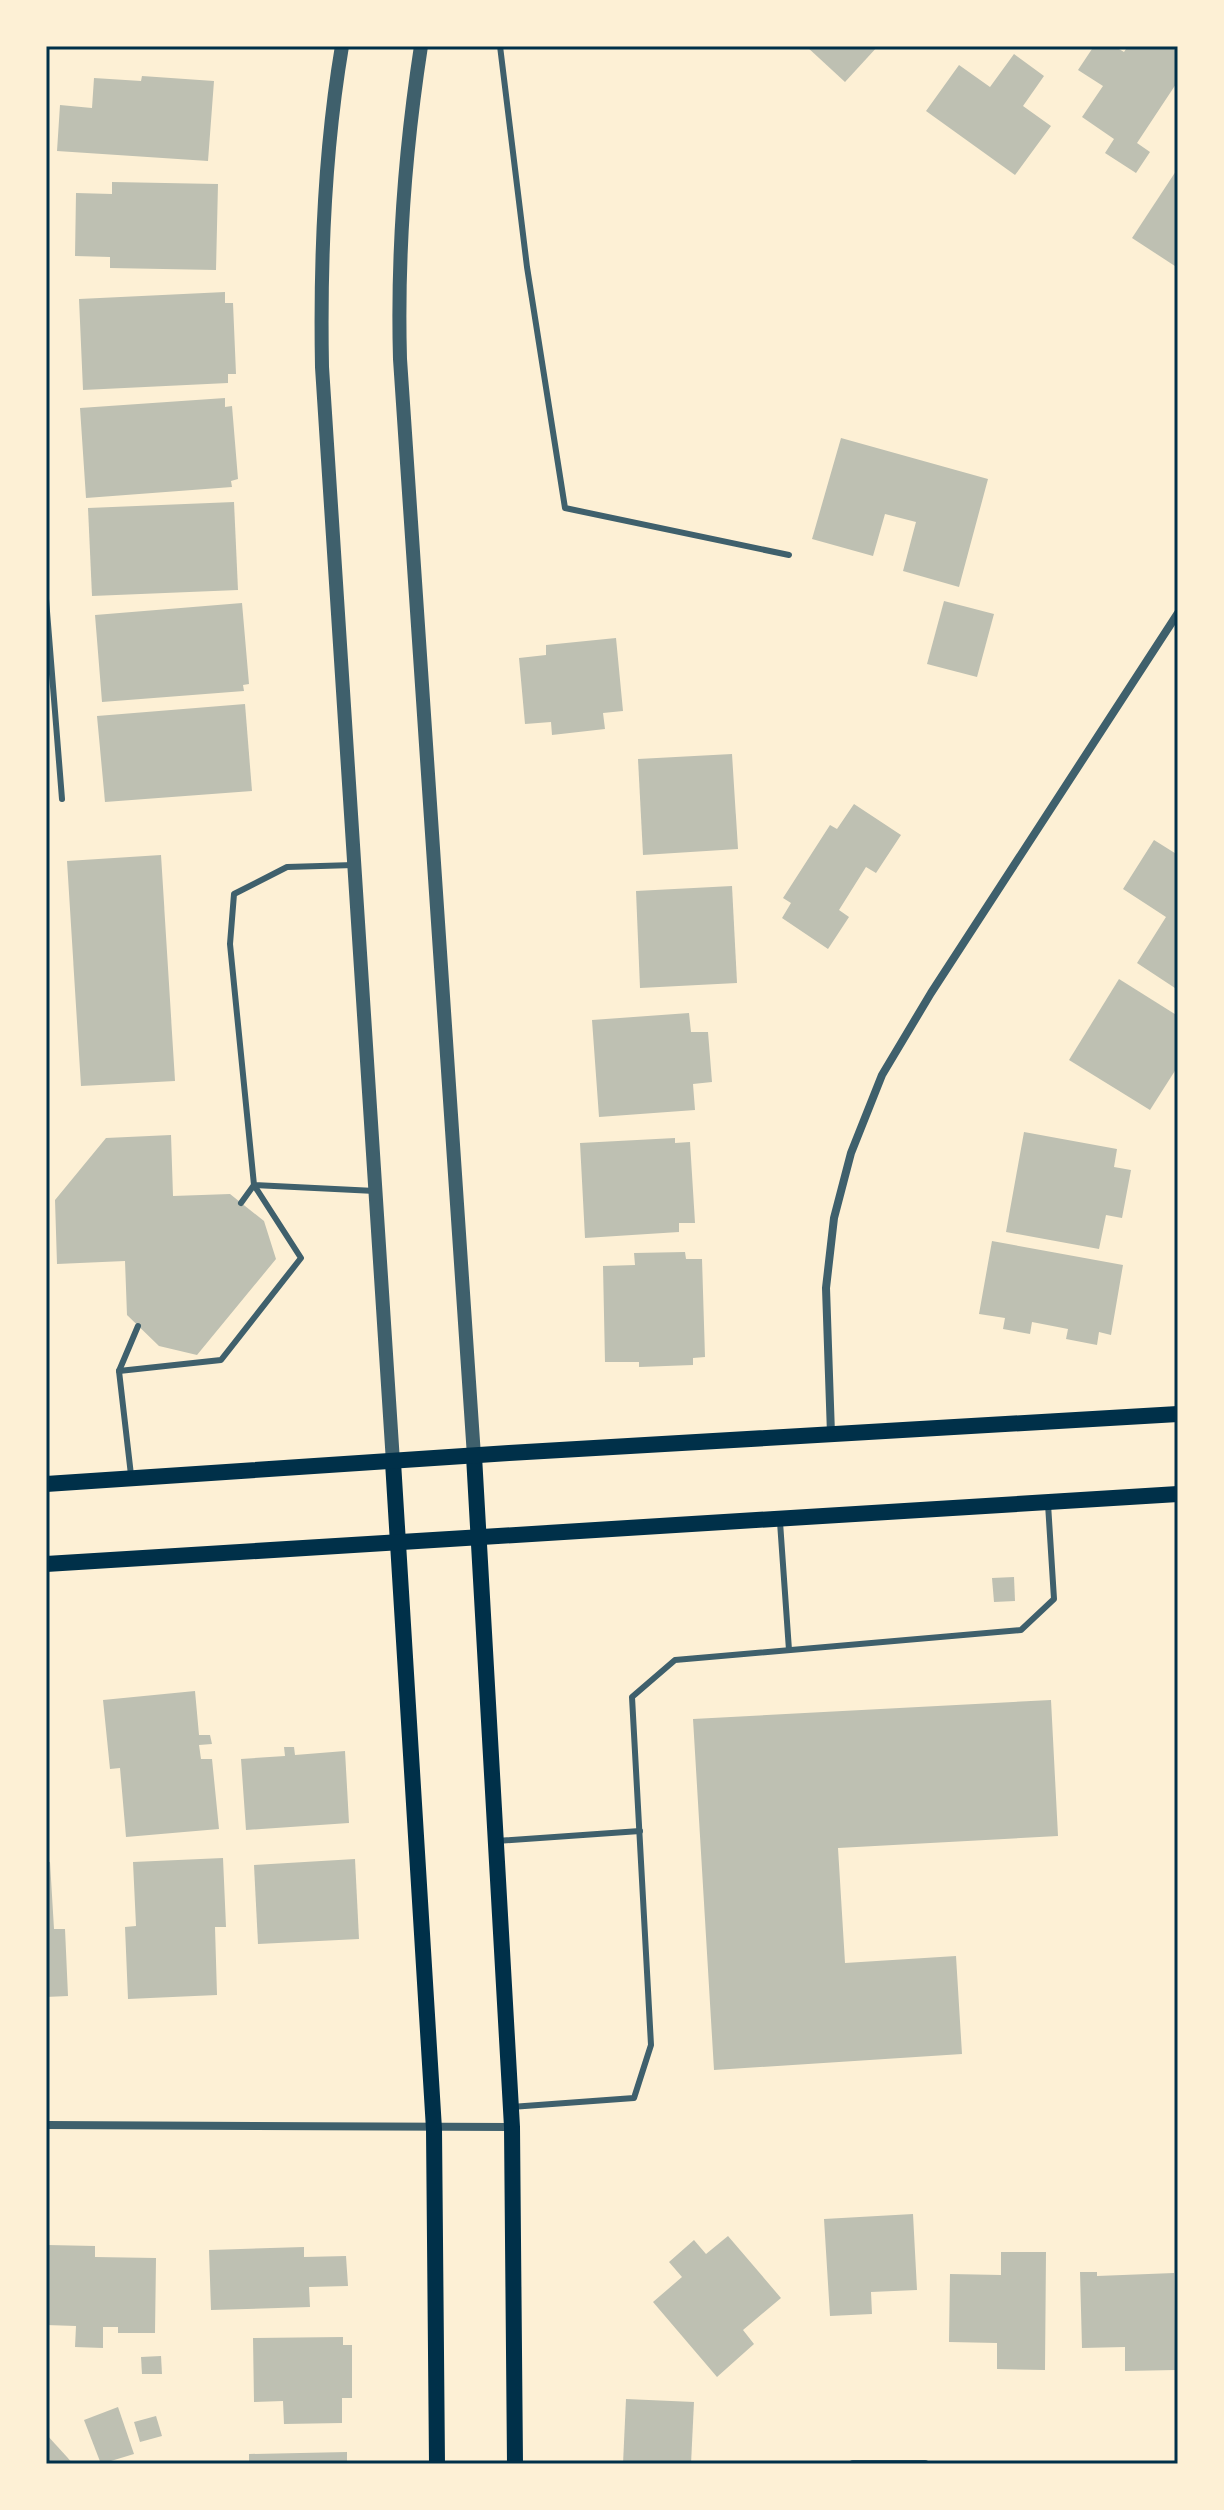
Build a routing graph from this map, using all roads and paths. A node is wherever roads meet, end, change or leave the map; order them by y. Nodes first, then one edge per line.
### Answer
1 (342, 46) edge
2 (421, 46) edge
3 (500, 46) edge
4 (789, 555) dead end
5 (46, 599) edge
6 (1178, 613) edge
7 (62, 799) dead end
8 (354, 865) junction
9 (254, 1185) junction
10 (375, 1191) junction
11 (241, 1203) dead end
12 (138, 1326) dead end
13 (119, 1371) junction
14 (1178, 1414) edge
15 (831, 1434) junction
16 (474, 1456) junction
17 (393, 1462) junction
18 (131, 1479) junction
19 (46, 1484) edge
20 (1178, 1494) edge
21 (1047, 1502) junction
22 (780, 1518) junction
23 (480, 1537) junction
24 (398, 1542) junction
25 (46, 1564) edge
26 (789, 1650) junction
27 (640, 1831) junction
28 (497, 1841) junction
29 (511, 2107) junction
30 (46, 2125) edge
31 (512, 2127) junction
32 (434, 2129) junction
33 (854, 2463) edge
34 (437, 2464) edge
35 (515, 2464) edge
36 (925, 2464) edge

1 - 8 street
2 - 16 street
3 - 4 lane
5 - 7 lane
6 - 15 street
8 - 9 lane
8 - 10 street
9 - 10 lane
9 - 11 lane
9 - 13 lane
10 - 17 street
12 - 13 lane
13 - 18 lane
14 - 15 main road
15 - 16 main road
16 - 17 main road
16 - 23 main road
17 - 18 main road
17 - 24 main road
18 - 19 main road
20 - 21 main road
21 - 22 main road
21 - 26 lane
22 - 23 main road
22 - 26 lane
23 - 24 main road
23 - 28 main road
24 - 25 main road
24 - 32 main road
26 - 27 lane
27 - 28 lane
27 - 29 lane
28 - 29 main road
29 - 31 main road
30 - 32 street
31 - 32 street
31 - 35 main road
32 - 34 main road
33 - 36 street

